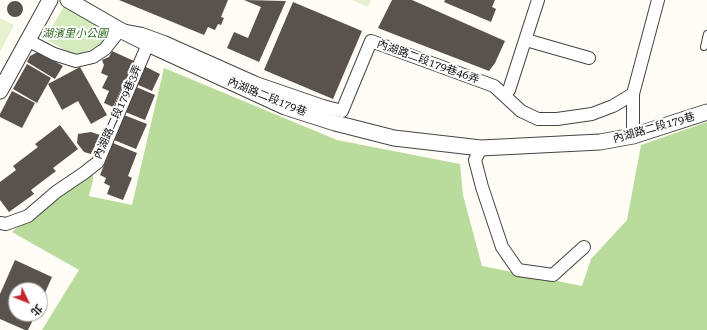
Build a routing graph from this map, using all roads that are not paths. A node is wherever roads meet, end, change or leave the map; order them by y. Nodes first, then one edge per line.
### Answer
1 (50, 0) edge
2 (68, 0) edge
3 (538, 0) edge
4 (658, 0) edge
5 (120, 30) junction
6 (707, 34) edge
7 (27, 40) junction
8 (526, 40) junction
9 (148, 44) junction
10 (704, 47) dead end
11 (589, 58) dead end
12 (0, 91) edge
13 (632, 94) junction
14 (504, 95) junction
15 (707, 112) edge
16 (633, 136) junction
17 (481, 148) junction
18 (0, 223) edge
19 (584, 247) dead end

1 - 7 street
2 - 5 street, 內湖路二段179巷
3 - 8 street
4 - 13 street
5 - 7 street
5 - 9 street, 內湖路二段179巷
5 - 14 street, 內湖路二段179巷46弄
6 - 10 lane
7 - 12 street
8 - 11 street
8 - 14 street
9 - 17 street, 內湖路二段179巷
9 - 18 street, 內湖路二段179巷3弄
13 - 14 street, 內湖路二段179巷46弄
13 - 16 street
15 - 16 street, 內湖路二段179巷
16 - 17 street, 內湖路二段179巷
17 - 19 street

